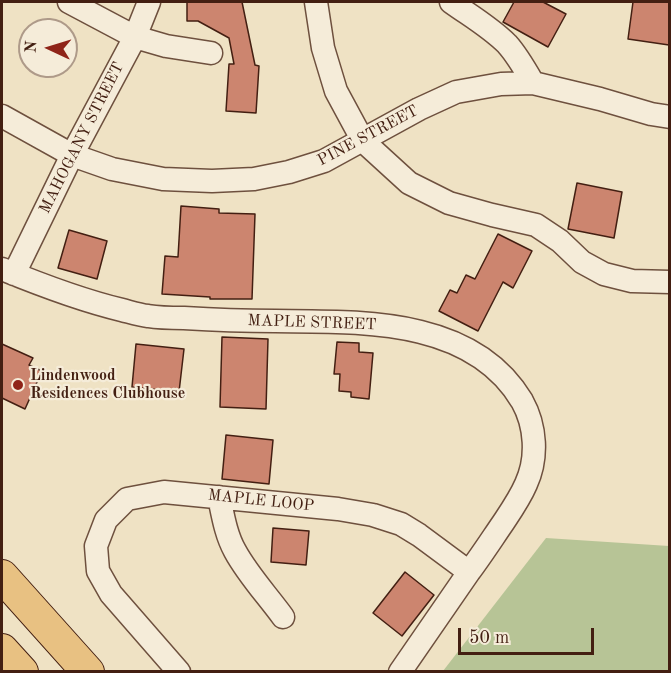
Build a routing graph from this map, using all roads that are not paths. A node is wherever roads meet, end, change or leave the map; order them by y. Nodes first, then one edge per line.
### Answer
1 (69, 2) edge
2 (148, 2) edge
3 (316, 2) edge
4 (451, 2) edge
5 (135, 37) junction
6 (211, 53) dead end
7 (532, 83) junction
8 (2, 116) edge
9 (669, 117) edge
10 (363, 141) junction
11 (72, 155) junction
12 (8, 271) edge
13 (669, 282) edge
14 (219, 497) junction
15 (470, 572) junction
16 (2, 576) edge
17 (283, 616) dead end
18 (2, 650) edge
19 (22, 672) edge
20 (88, 672) edge
21 (179, 672) edge
22 (400, 672) edge

1 - 5 street
2 - 5 street, MAHOGANY STREET
3 - 10 street
4 - 7 street
5 - 6 street
5 - 11 street, MAHOGANY STREET
7 - 9 street, PINE STREET
7 - 10 street, PINE STREET
8 - 11 street, PINE STREET
10 - 11 street, PINE STREET
10 - 13 street
11 - 12 street, MAHOGANY STREET
12 - 15 street, MAPLE STREET
14 - 15 street, MAPLE LOOP
14 - 17 street
14 - 21 street, MAPLE LOOP
15 - 22 street
16 - 20 highway
18 - 19 highway

